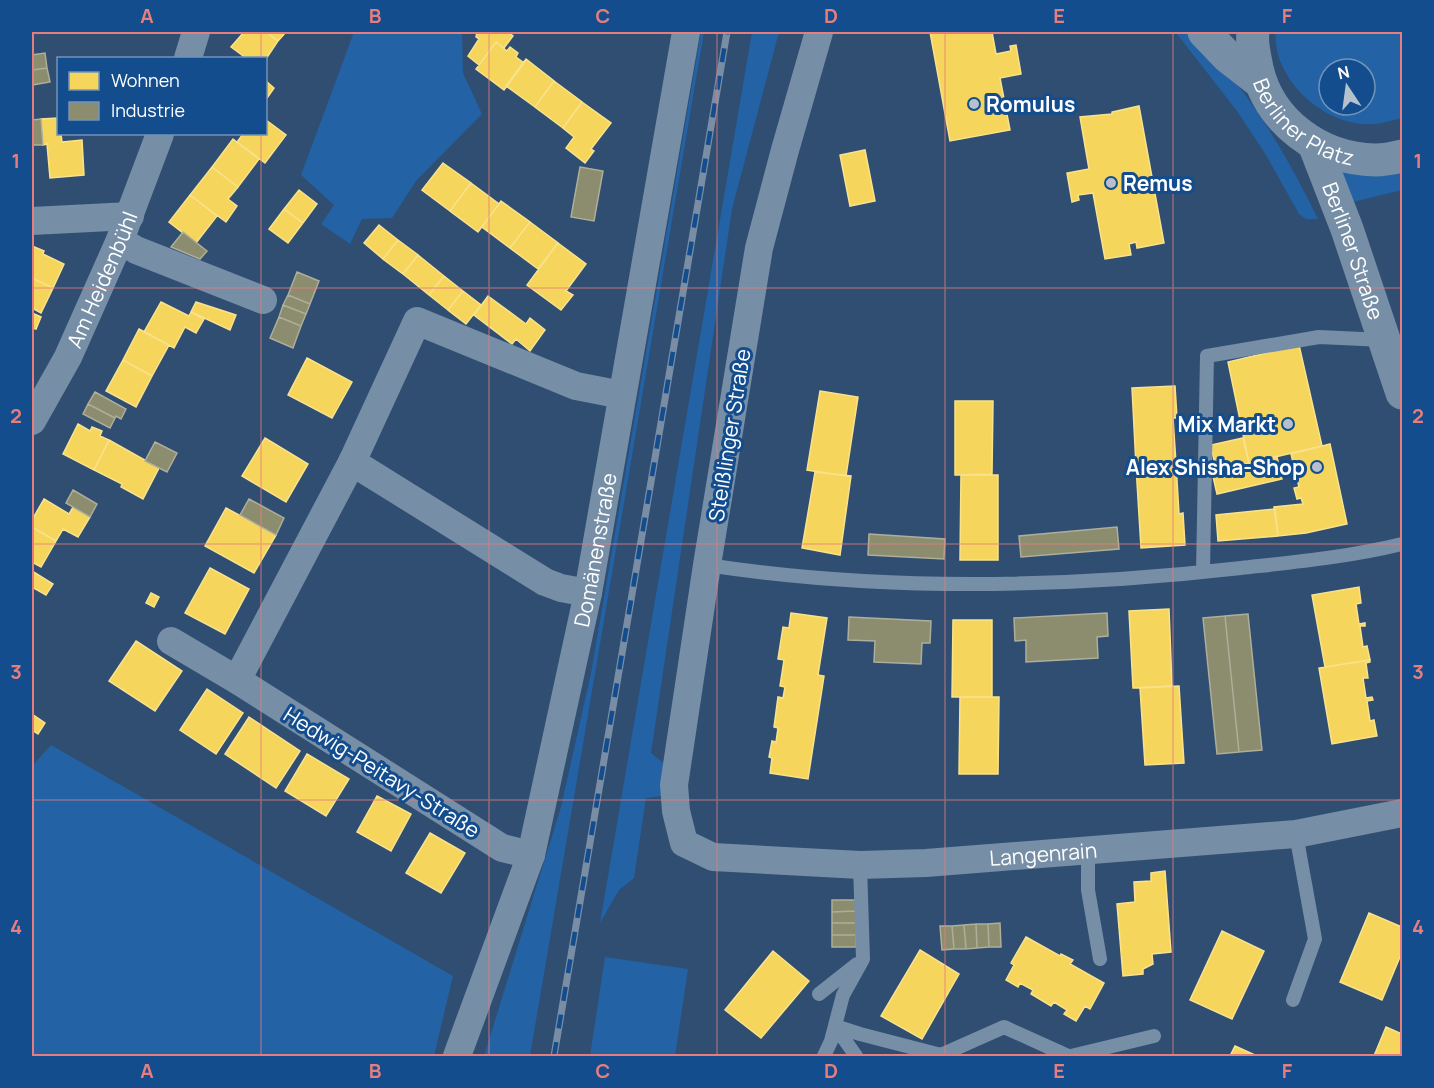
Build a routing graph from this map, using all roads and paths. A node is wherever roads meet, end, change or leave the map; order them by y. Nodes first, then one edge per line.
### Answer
1 (196, 32) edge
2 (686, 32) edge
3 (819, 32) edge
4 (1204, 32) edge
5 (1253, 32) edge
6 (188, 57) edge
7 (1260, 82) junction
8 (160, 135) edge
9 (1314, 144) junction
10 (1402, 156) edge
11 (32, 221) edge
12 (125, 228) junction
13 (263, 300) dead end
14 (1386, 340) junction
15 (1402, 393) edge
16 (622, 396) junction
17 (32, 421) edge
18 (352, 462) junction
19 (1402, 544) edge
20 (707, 565) junction
21 (1203, 573) junction
22 (588, 593) junction
23 (171, 641) dead end
24 (237, 680) junction
25 (1402, 813) edge
26 (1296, 834) junction
27 (684, 843) joint
28 (1088, 852) junction
29 (531, 855) junction
30 (860, 865) junction
31 (863, 959) junction
32 (1100, 959) dead end
33 (819, 994) dead end
34 (1293, 1000) dead end
35 (835, 1026) junction
36 (1154, 1036) dead end
37 (457, 1056) edge
38 (824, 1056) edge
39 (856, 1056) edge
40 (1070, 1056) edge

1 - 6 street
2 - 16 street, Domänenstraße
3 - 20 street, Steißlinger Straße
4 - 7 street
5 - 7 street, Berliner Platz
7 - 9 street, Berliner Platz
8 - 12 street, Am Heidenbühl
9 - 10 street, Berliner Platz
9 - 14 street, Berliner Straße
11 - 12 street
12 - 13 street
12 - 17 street, Am Heidenbühl
14 - 15 street, Berliner Straße
14 - 21 lane
16 - 18 street
16 - 22 street, Domänenstraße
18 - 22 street
18 - 24 street
19 - 21 lane
20 - 21 lane
20 - 27 street, Steißlinger Straße
22 - 29 street, Domänenstraße
23 - 24 street, Hedwig-Peitavy-Straße
24 - 29 street, Hedwig-Peitavy-Straße
25 - 26 street, Langenrain
26 - 28 street, Langenrain
26 - 34 lane
27 - 30 street, Langenrain
28 - 30 street, Langenrain
28 - 32 lane
29 - 37 street, Domänenstraße
30 - 31 lane
31 - 33 lane
31 - 35 lane
35 - 38 lane
35 - 39 lane
35 - 40 lane
36 - 40 lane

